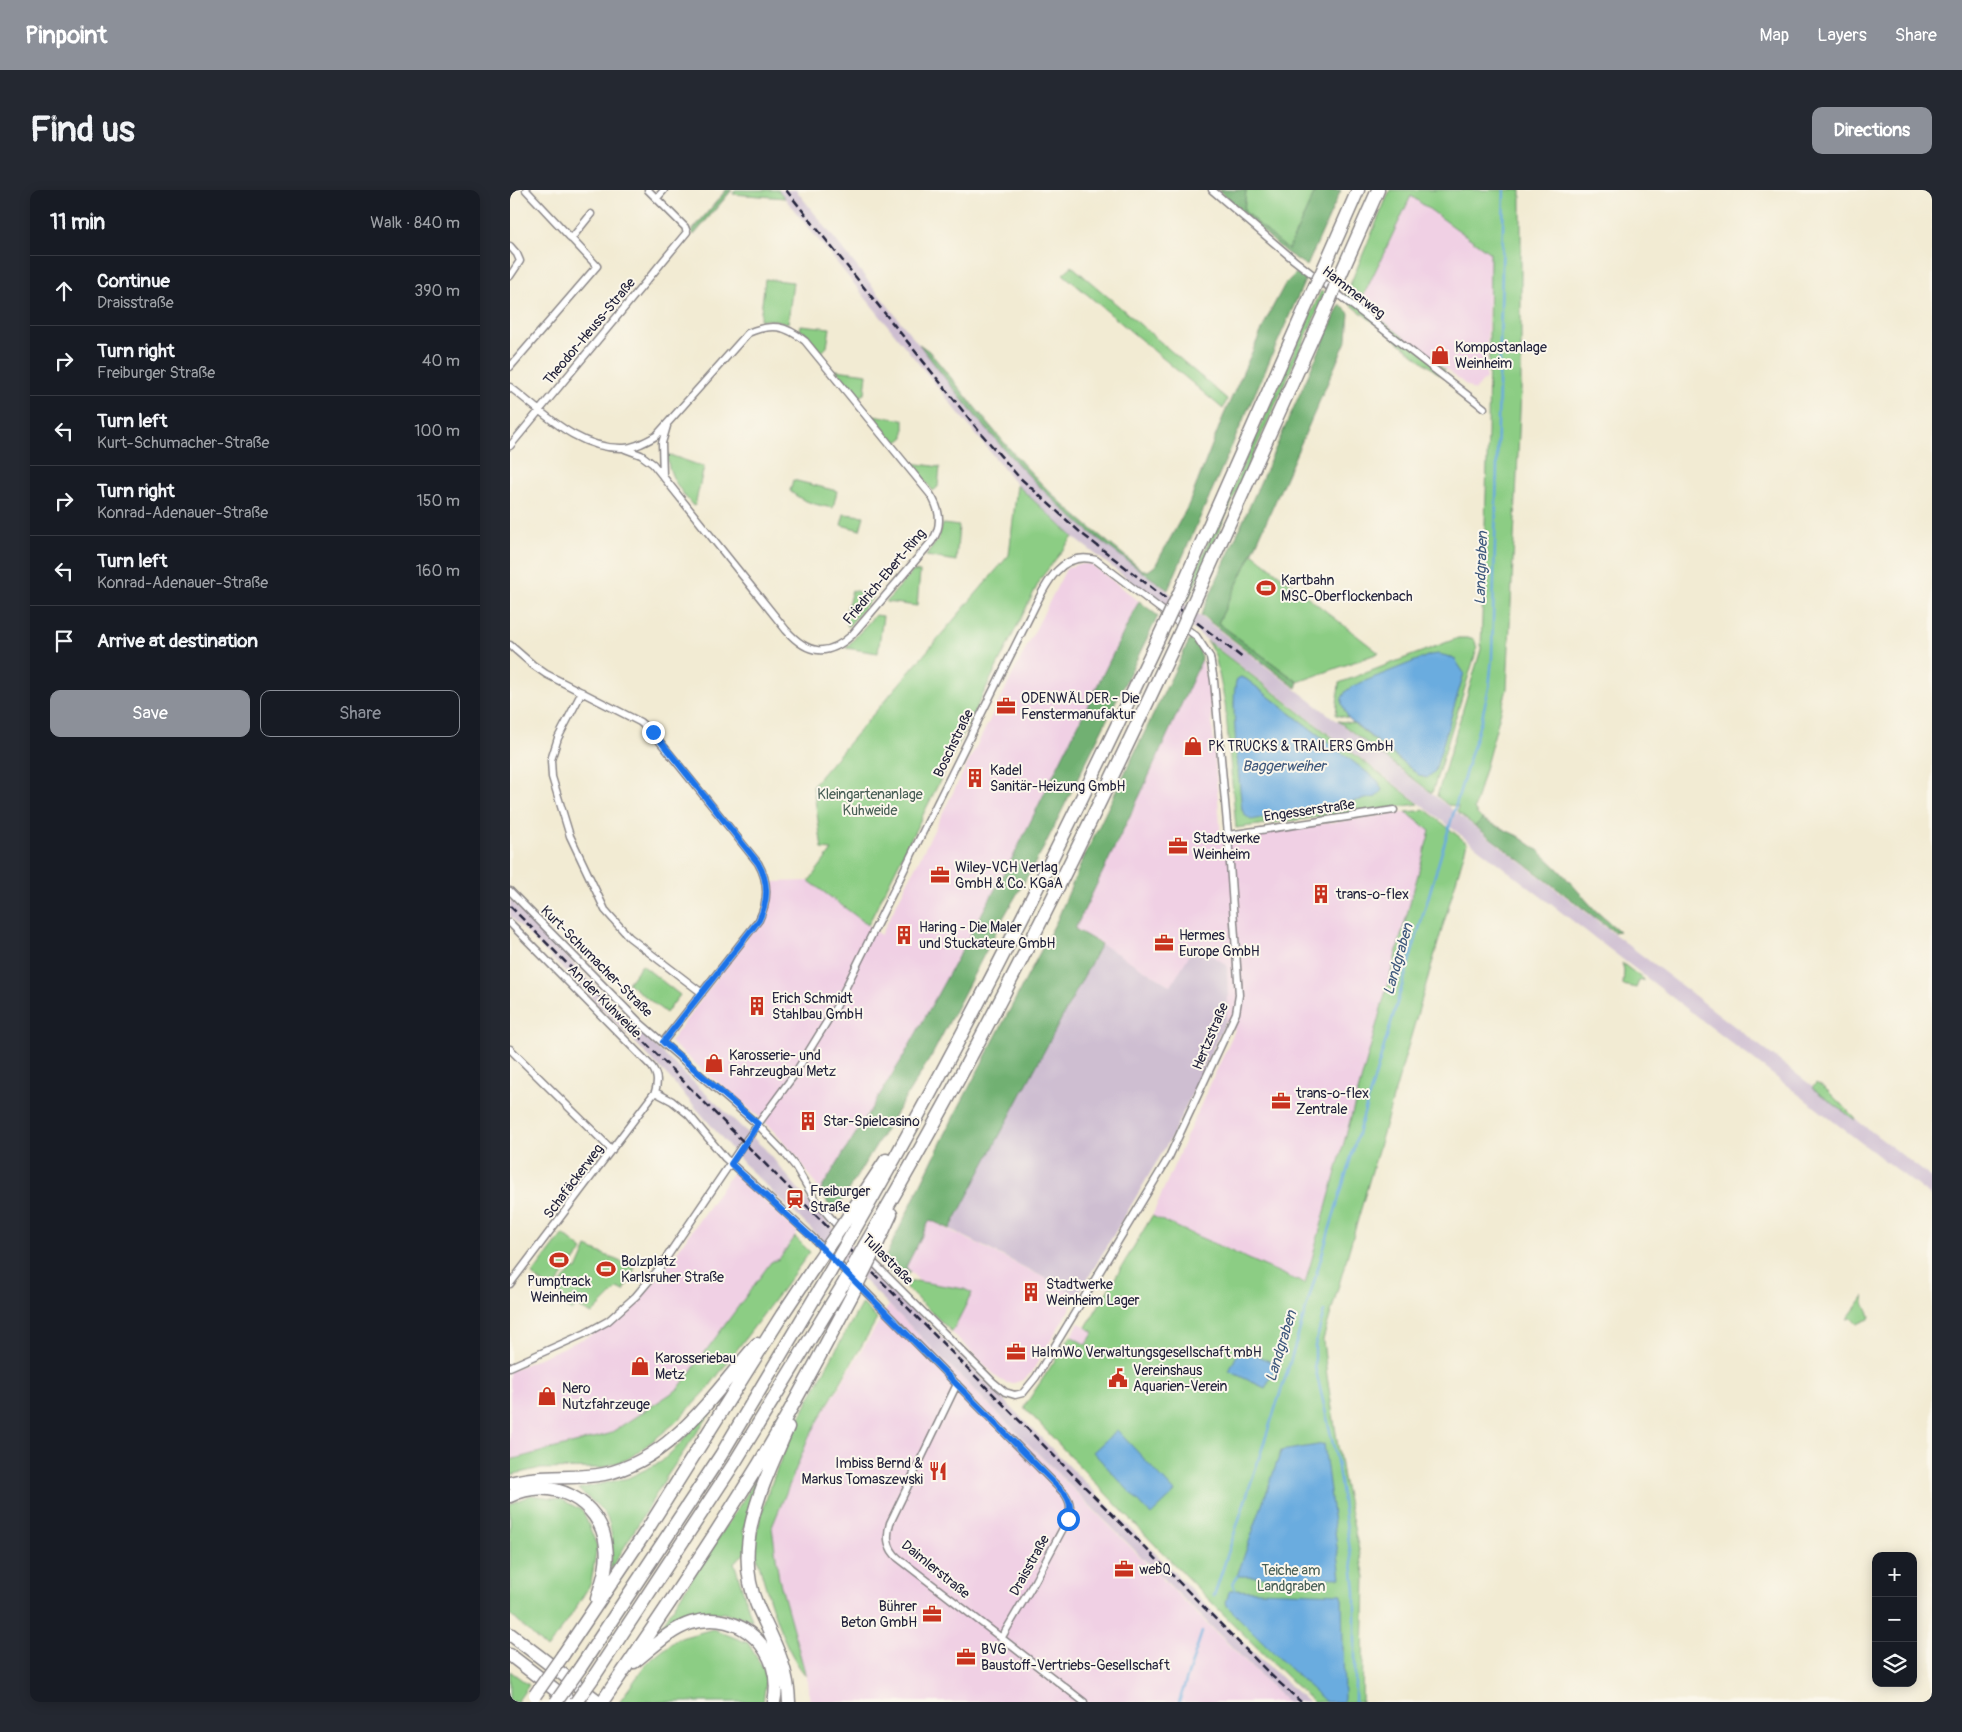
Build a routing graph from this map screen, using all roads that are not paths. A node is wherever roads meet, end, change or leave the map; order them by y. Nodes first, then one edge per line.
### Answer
1 (526, 190) edge
2 (648, 190) edge
3 (664, 190) edge
4 (1212, 190) edge
5 (1358, 190) edge
6 (1378, 190) edge
7 (657, 198) junction
8 (591, 214) dead end
9 (571, 239) junction
10 (510, 246) edge
11 (510, 276) edge
12 (510, 367) edge
13 (510, 388) edge
14 (1484, 408) dead end
15 (540, 410) junction
16 (667, 425) junction
17 (510, 446) edge
18 (625, 448) junction
19 (663, 476) junction
20 (1196, 636) joint
21 (510, 646) edge
22 (582, 692) junction
23 (1394, 810) dead end
24 (1228, 835) junction
25 (510, 892) edge
26 (510, 923) edge
27 (702, 994) junction
28 (663, 1042) junction
29 (510, 1049) edge
30 (655, 1092) junction
31 (920, 1114) junction
32 (758, 1124) junction
33 (612, 1150) junction
34 (731, 1164) junction
35 (510, 1284) edge
36 (847, 1290) junction
37 (782, 1316) junction
38 (510, 1367) edge
39 (807, 1379) junction
40 (957, 1384) junction
41 (1016, 1396) joint
42 (510, 1483) edge
43 (510, 1496) edge
44 (594, 1609) junction
45 (510, 1625) edge
46 (510, 1634) edge
47 (1002, 1638) junction
48 (529, 1650) junction
49 (511, 1657) edge
50 (624, 1670) junction
51 (533, 1699) edge
52 (556, 1702) edge
53 (571, 1702) edge
54 (576, 1702) edge
55 (600, 1702) edge
56 (774, 1702) edge
57 (790, 1702) edge
58 (1084, 1702) edge

1 - 9 street
2 - 7 street
3 - 7 street
4 - 14 street, Hammerweg
5 - 31 highway, bridge
6 - 36 highway, bridge
7 - 15 street, Theodor-Heuss-Straße
8 - 9 street
9 - 12 street
10 - 11 street
13 - 15 street, Friedrich-Ebert-Ring
15 - 17 street, Theodor-Heuss-Straße
15 - 18 street, Friedrich-Ebert-Ring
16 - 18 street, Friedrich-Ebert-Ring
16 - 19 street
16 - 19 street, Friedrich-Ebert-Ring
18 - 19 street, Friedrich-Ebert-Ring
20 - 24 street, Hertzstraße
20 - 32 street, Boschstraße
21 - 22 street
22 - 27 street
22 - 27 street
23 - 24 street, Engesserstraße
24 - 41 street, Hertzstraße
25 - 28 street, Kurt-Schumacher-Straße
26 - 30 street, An der Kuhweide
27 - 28 street
28 - 32 street, Kurt-Schumacher-Straße
29 - 33 street
30 - 33 street, Schafäckerweg
30 - 34 street
31 - 37 highway, bridge
31 - 52 highway, bridge
32 - 34 street
32 - 41 street, Tullastraße
33 - 35 street, Schafäckerweg
34 - 38 street
34 - 40 street, Draisstraße
36 - 39 highway
36 - 54 highway, bridge
37 - 42 highway
37 - 44 highway
39 - 50 highway
39 - 57 highway
40 - 47 street, Draisstraße
40 - 47 street, Daimlerstraße
43 - 44 highway
44 - 51 highway, bridge
45 - 48 highway
46 - 48 highway
47 - 58 street, Daimlerstraße
48 - 55 highway
49 - 53 highway
50 - 55 highway
50 - 56 highway

